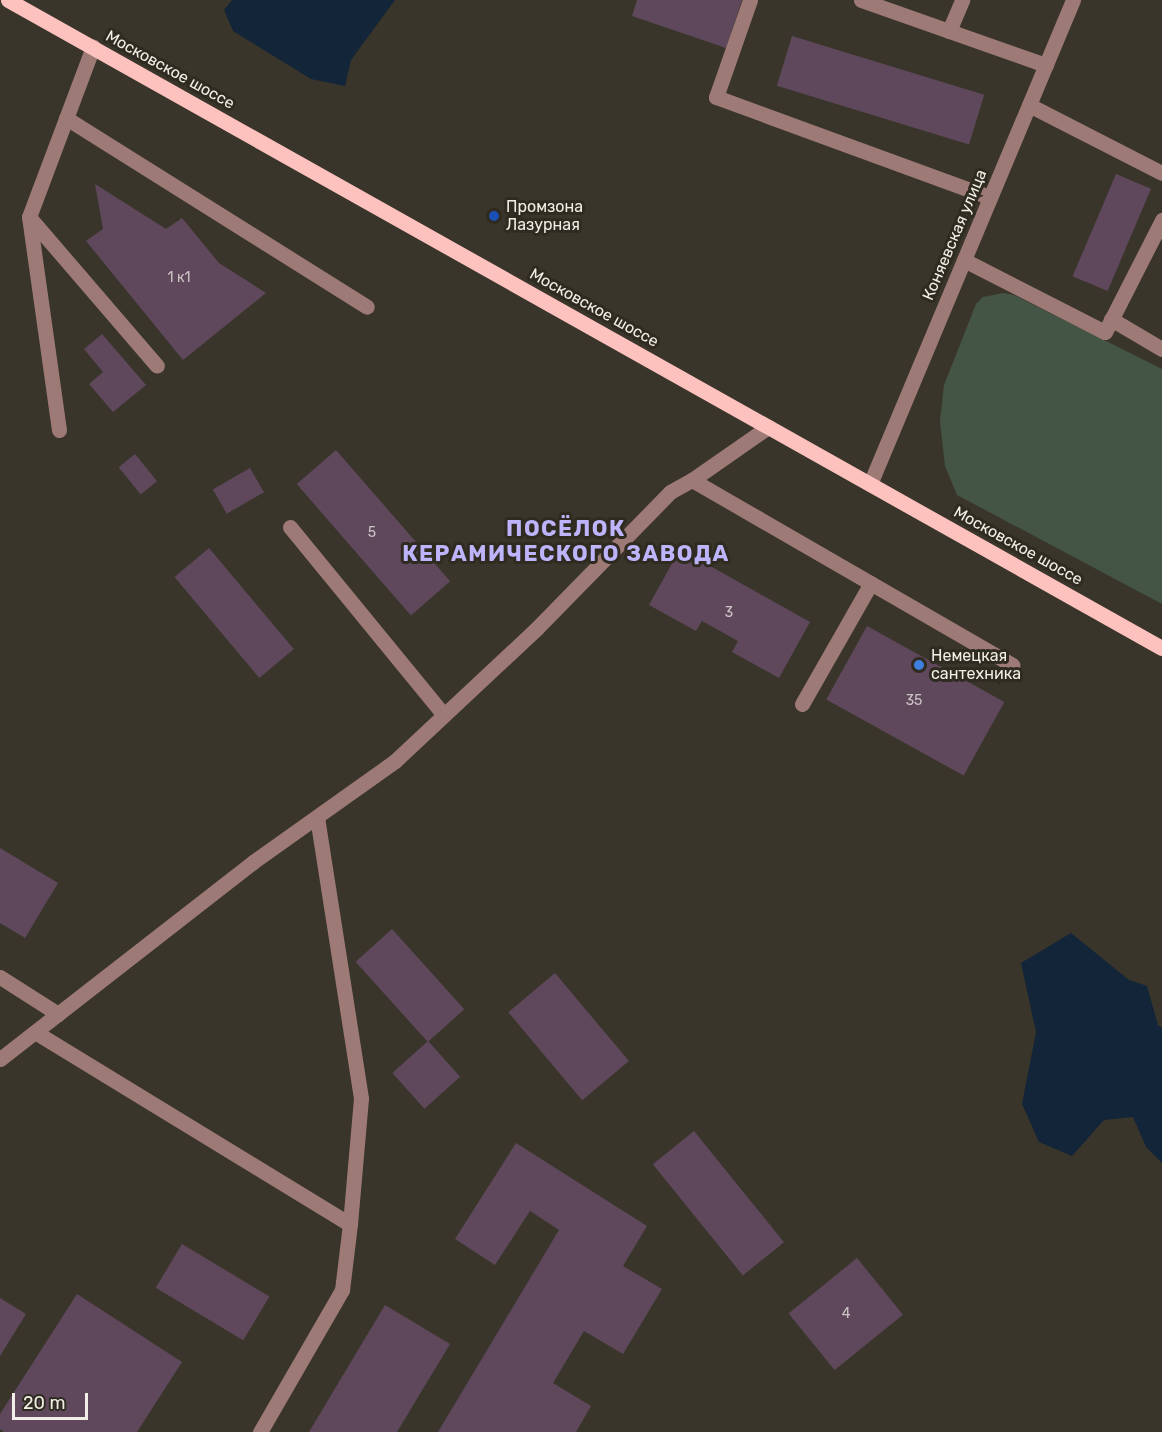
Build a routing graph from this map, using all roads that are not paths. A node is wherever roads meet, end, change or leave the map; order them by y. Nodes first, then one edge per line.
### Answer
1 (8, 0) edge
2 (750, 0) edge
3 (861, 0) edge
4 (962, 0) edge
5 (1073, 0) edge
6 (949, 31) junction
7 (93, 47) junction
8 (1046, 65) junction
9 (1029, 105) junction
10 (66, 118) junction
11 (1162, 173) edge
12 (990, 197) junction
13 (29, 217) junction
14 (1162, 220) edge
15 (964, 260) junction
16 (366, 307) dead end
17 (1111, 319) junction
18 (1162, 349) edge
19 (157, 366) dead end
20 (768, 427) junction
21 (59, 430) dead end
22 (692, 480) junction
23 (870, 484) junction
24 (290, 527) dead end
25 (871, 583) junction
26 (1162, 648) edge
27 (1013, 665) dead end
28 (802, 704) dead end
29 (444, 715) junction
30 (317, 817) junction
31 (0, 977) edge
32 (58, 1014) junction
33 (35, 1032) junction
34 (0, 1059) edge
35 (350, 1224) junction
36 (260, 1432) edge

1 - 7 main road, Московское шоссе
2 - 12 street
3 - 6 street
4 - 6 street
5 - 8 street, Коняевская улица
6 - 8 street
7 - 10 street
7 - 20 main road, Московское шоссе
8 - 9 street, Коняевская улица
9 - 11 street
9 - 12 street, Коняевская улица
10 - 13 street
10 - 16 street
12 - 15 street, Коняевская улица
13 - 19 street
13 - 21 street
14 - 17 street
15 - 17 street
15 - 23 street, Коняевская улица
17 - 18 street
20 - 22 street
20 - 23 main road, Московское шоссе
22 - 25 street
22 - 29 street
23 - 26 main road, Московское шоссе
24 - 29 street
25 - 27 street
25 - 28 street
29 - 30 street
30 - 32 street
30 - 35 street
31 - 32 street
32 - 33 street
33 - 34 street
33 - 35 street
35 - 36 street

